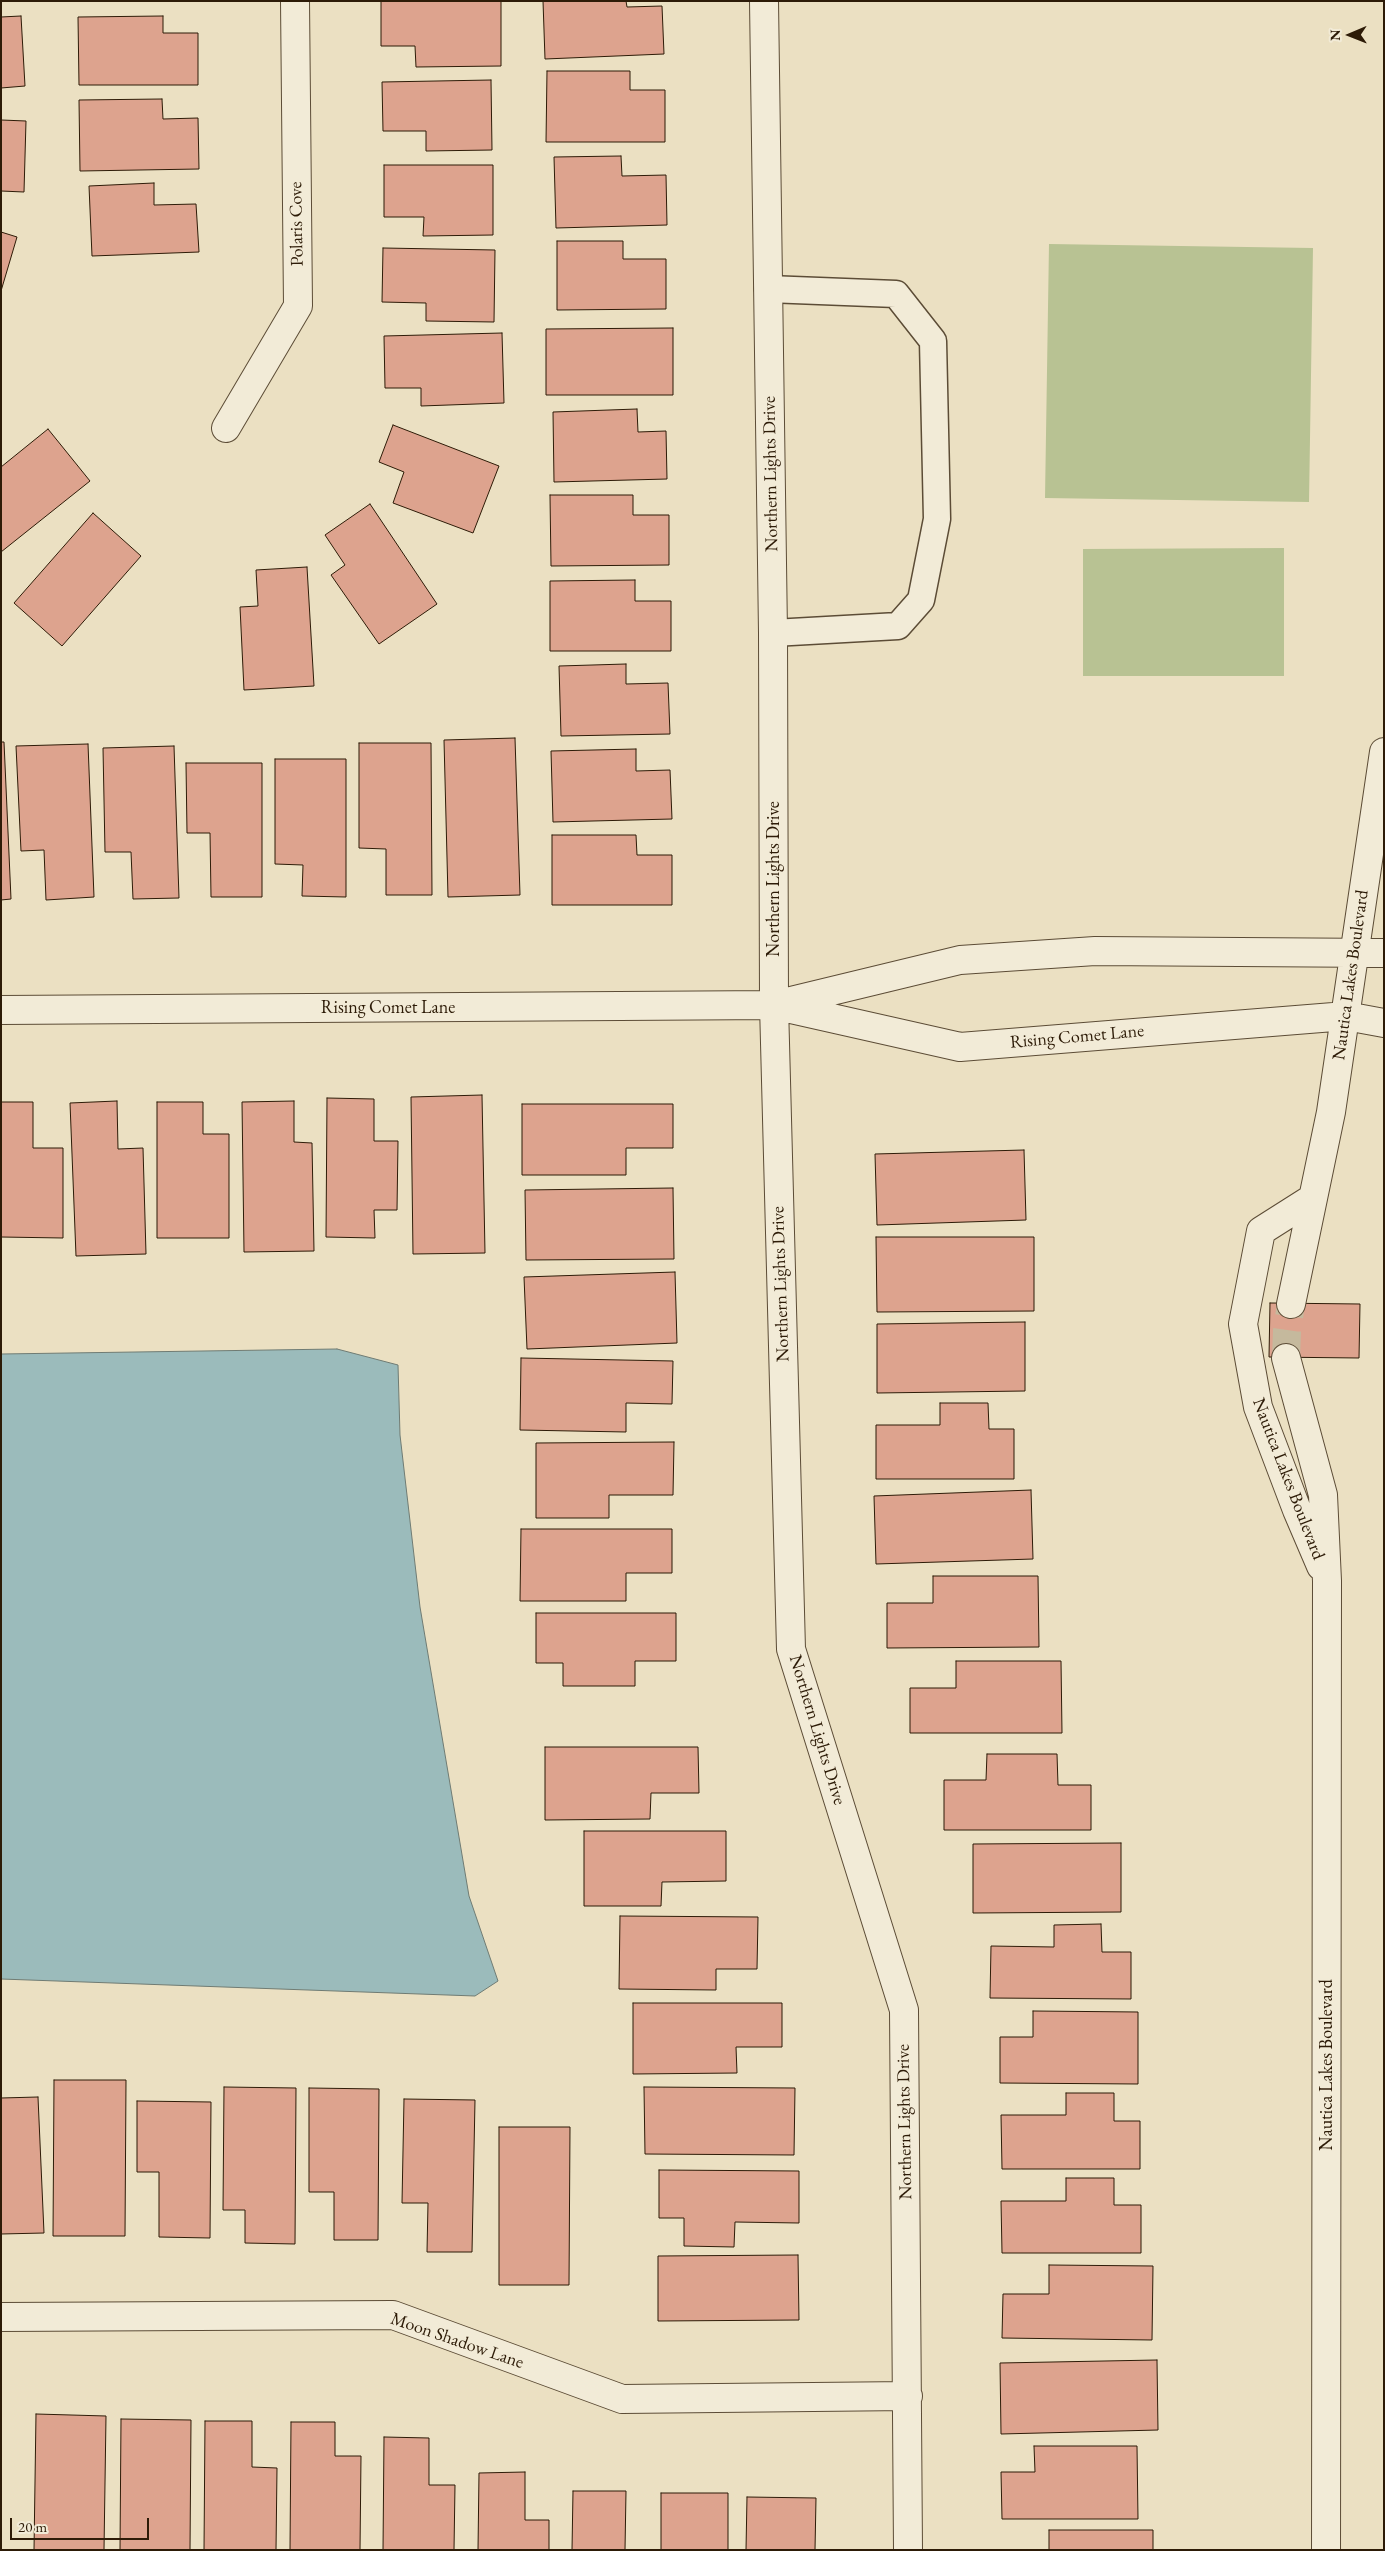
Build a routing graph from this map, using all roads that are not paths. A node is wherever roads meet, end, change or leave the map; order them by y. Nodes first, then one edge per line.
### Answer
1 (294, 1) edge
2 (764, 1) edge
3 (768, 289) junction
4 (226, 428) dead end
5 (773, 633) junction
6 (1384, 752) edge
7 (1355, 951) junction
8 (1384, 953) edge
9 (774, 1005) junction
10 (1, 1010) edge
11 (1346, 1016) junction
12 (1384, 1023) edge
13 (1313, 1198) junction
14 (1291, 1304) tunnel mouth
15 (1286, 1358) tunnel mouth
16 (1327, 1580) junction
17 (1, 2317) edge
18 (908, 2396) junction
19 (908, 2550) edge
20 (1326, 2550) edge

1 - 4 street, Polaris Cove
2 - 3 street, Northern Lights Drive
3 - 5 street, Northern Lights Drive
3 - 5 lane
5 - 9 street, Northern Lights Drive
6 - 7 street, Nautica Lakes Boulevard
7 - 8 street, Rising Comet Lane
7 - 9 street, Rising Comet Lane
7 - 11 street, Nautica Lakes Boulevard
9 - 10 street, Rising Comet Lane
9 - 11 street, Rising Comet Lane
9 - 18 street, Northern Lights Drive
11 - 12 street, Rising Comet Lane
11 - 13 street, Nautica Lakes Boulevard
13 - 14 street, Nautica Lakes Boulevard
13 - 16 street, Nautica Lakes Boulevard
15 - 16 street, Nautica Lakes Boulevard
16 - 20 street, Nautica Lakes Boulevard
17 - 18 street, Moon Shadow Lane
18 - 19 street, Northern Lights Drive

